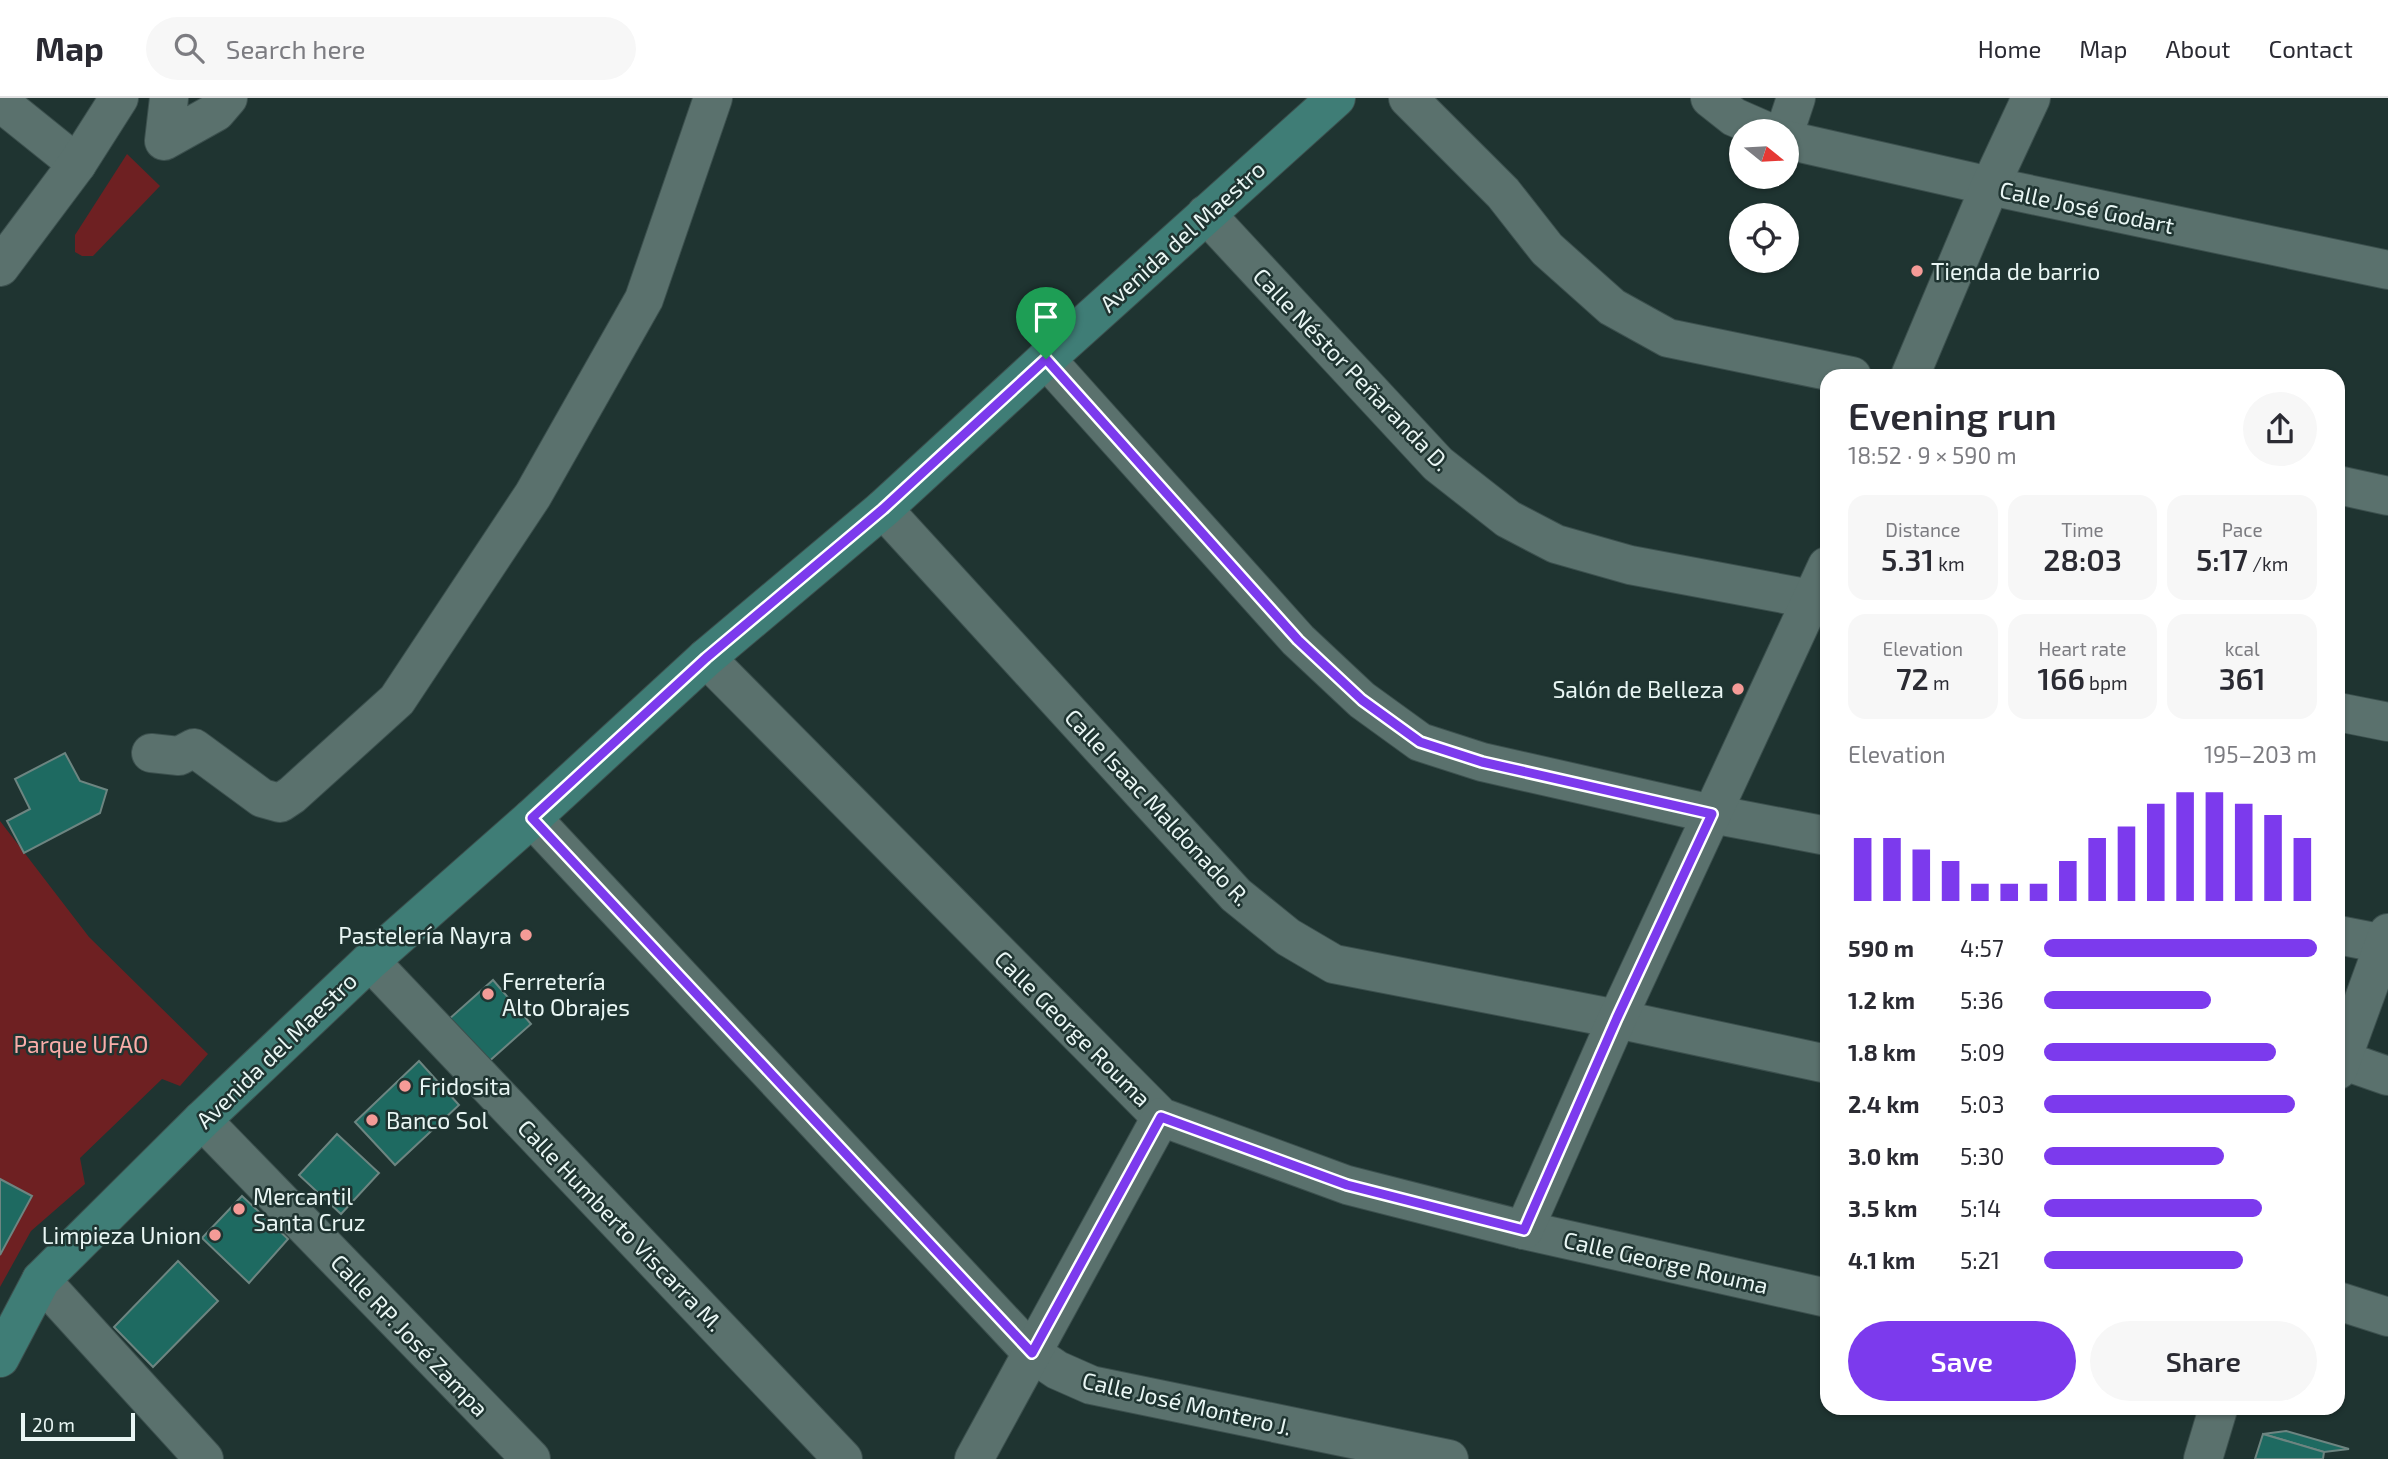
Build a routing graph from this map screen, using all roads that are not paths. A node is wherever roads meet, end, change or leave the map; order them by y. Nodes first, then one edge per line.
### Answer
1 (119, 98) edge
2 (169, 98) edge
3 (228, 98) edge
4 (713, 98) edge
5 (1336, 98) edge
6 (1408, 98) edge
7 (1710, 98) edge
8 (1796, 98) edge
9 (2031, 98) edge
10 (0, 102) edge
11 (1739, 119) edge
12 (1790, 119) edge
13 (1799, 143) edge
14 (76, 164) junction
15 (1990, 186) junction
16 (1206, 214) junction
17 (0, 267) edge
18 (2388, 270) edge
19 (1046, 359) junction
20 (1820, 369) edge
21 (1913, 369) edge
22 (2345, 487) edge
23 (2388, 496) edge
24 (883, 509) junction
25 (1820, 589) edge
26 (1820, 593) edge
27 (706, 658) junction
28 (2345, 713) edge
29 (2388, 722) edge
30 (151, 752) dead end
31 (1712, 814) junction
32 (532, 818) junction
33 (1820, 835) edge
34 (2345, 936) edge
35 (2386, 939) edge
36 (370, 961) junction
37 (1617, 1018) junction
38 (2345, 1051) edge
39 (1820, 1062) edge
40 (2345, 1066) edge
41 (2388, 1076) edge
42 (1161, 1117) junction
43 (202, 1120) junction
44 (1524, 1230) junction
45 (41, 1280) junction
46 (1820, 1296) edge
47 (2345, 1303) edge
48 (2388, 1317) edge
49 (1032, 1353) junction
50 (0, 1358) edge
51 (2216, 1415) edge
52 (204, 1459) edge
53 (531, 1459) edge
54 (843, 1459) edge
55 (974, 1459) edge
56 (1449, 1459) edge
57 (2203, 1459) edge

1 - 14 street
2 - 3 street
4 - 30 street
5 - 16 main road, Avenida del Maestro
6 - 20 street
7 - 11 street
8 - 12 street
9 - 15 street
10 - 14 street
13 - 15 street, Calle José Godart
14 - 17 street
15 - 18 street, Calle José Godart
15 - 21 street
16 - 19 main road, Avenida del Maestro
16 - 25 street, Calle Néstor Peñaranda D.
19 - 24 main road, Avenida del Maestro
19 - 31 street
22 - 23 street
24 - 27 main road, Avenida del Maestro
24 - 37 street, Calle Isaac Maldonado R.
26 - 31 street
27 - 32 main road, Avenida del Maestro
27 - 42 street, Calle George Rouma
28 - 29 street
31 - 33 street
31 - 37 street
32 - 36 main road, Avenida del Maestro
32 - 49 street, Calle José Montero J.
34 - 35 street
35 - 38 street
36 - 43 main road, Avenida del Maestro
36 - 54 street, Calle Humberto Viscarra M.
37 - 39 street, Calle Isaac Maldonado R.
37 - 44 street
40 - 41 street
42 - 44 street, Calle George Rouma
42 - 49 street
43 - 45 main road, Avenida del Maestro
43 - 53 street, Calle RP. José Zampa
44 - 46 street, Calle George Rouma
45 - 50 main road, Avenida del Maestro
45 - 52 street
47 - 48 street
49 - 55 street
49 - 56 street, Calle José Montero J.
51 - 57 street

